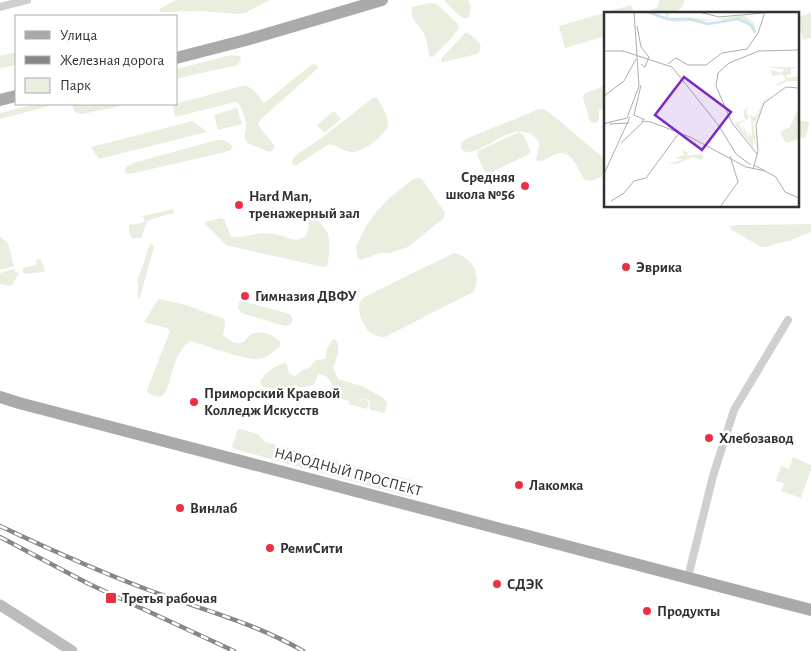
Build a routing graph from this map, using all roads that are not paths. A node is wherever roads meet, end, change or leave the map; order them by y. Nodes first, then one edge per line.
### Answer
1 (27, 0) edge
2 (382, 0) edge
3 (0, 7) edge
4 (178, 57) edge
5 (15, 96) edge
6 (0, 100) edge
7 (788, 320) dead end
8 (0, 397) edge
9 (688, 577) junction
10 (0, 605) edge
11 (811, 610) edge
12 (72, 651) edge

1 - 3 street
2 - 4 main road
5 - 6 main road
7 - 9 street
8 - 9 main road, НАРОДНЫЙ ПРОСПЕКТ
9 - 11 main road, НАРОДНЫЙ ПРОСПЕКТ
10 - 12 main road

